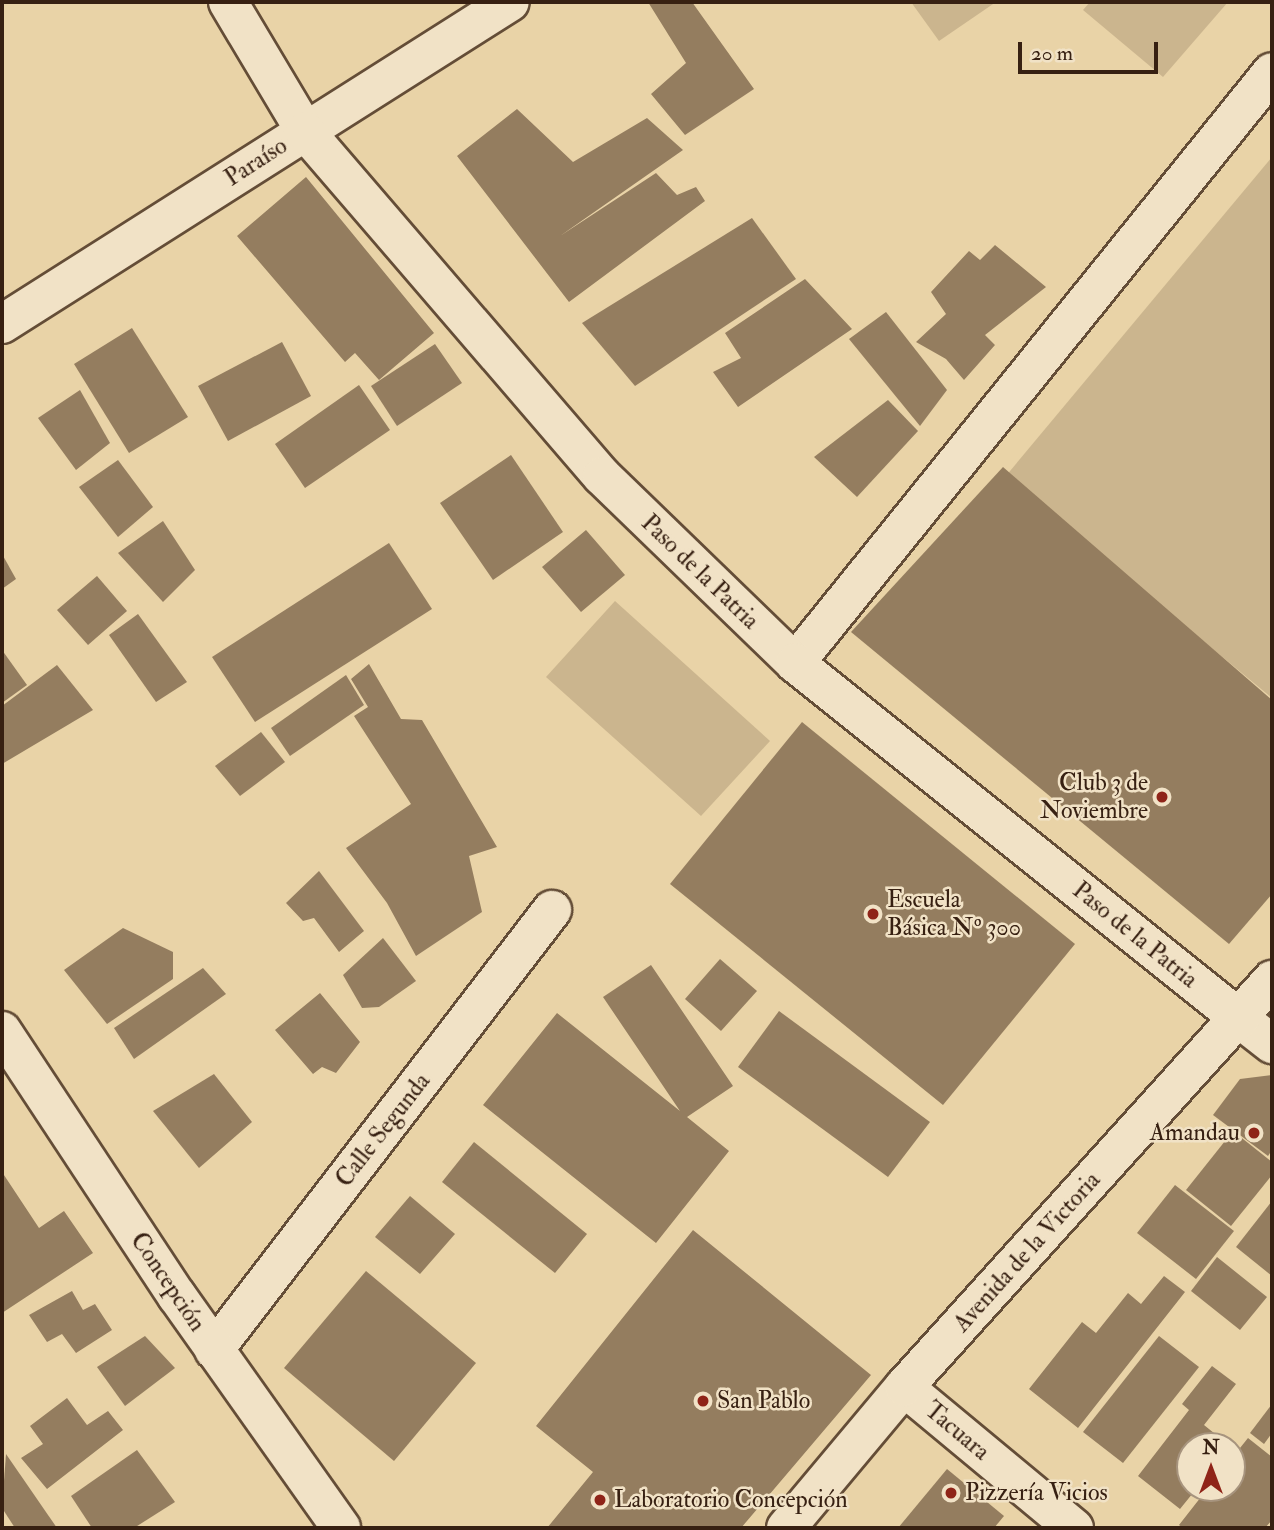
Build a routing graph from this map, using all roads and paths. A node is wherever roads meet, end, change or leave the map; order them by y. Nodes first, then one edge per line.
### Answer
1 (228, 2) edge
2 (510, 2) edge
3 (1272, 72) edge
4 (305, 131) junction
5 (2, 324) edge
6 (795, 663) junction
7 (552, 911) dead end
8 (1272, 980) edge
9 (1240, 1019) junction
10 (2, 1031) edge
11 (1272, 1044) edge
12 (214, 1350) junction
13 (904, 1387) junction
14 (341, 1528) edge
15 (786, 1528) edge
16 (1074, 1528) edge

1 - 4 street, Paso de la Patria
2 - 4 street, Paraíso
3 - 6 street
4 - 5 street, Paraíso
4 - 6 street, Paso de la Patria
6 - 9 street, Paso de la Patria
7 - 12 street, Calle Segunda
8 - 9 street, Avenida de la Victoria
9 - 11 street, Paso de la Patria
9 - 13 street, Avenida de la Victoria
10 - 12 street, Concepción
12 - 14 street, Concepción
13 - 15 street, Avenida de la Victoria
13 - 16 street, Tacuara

